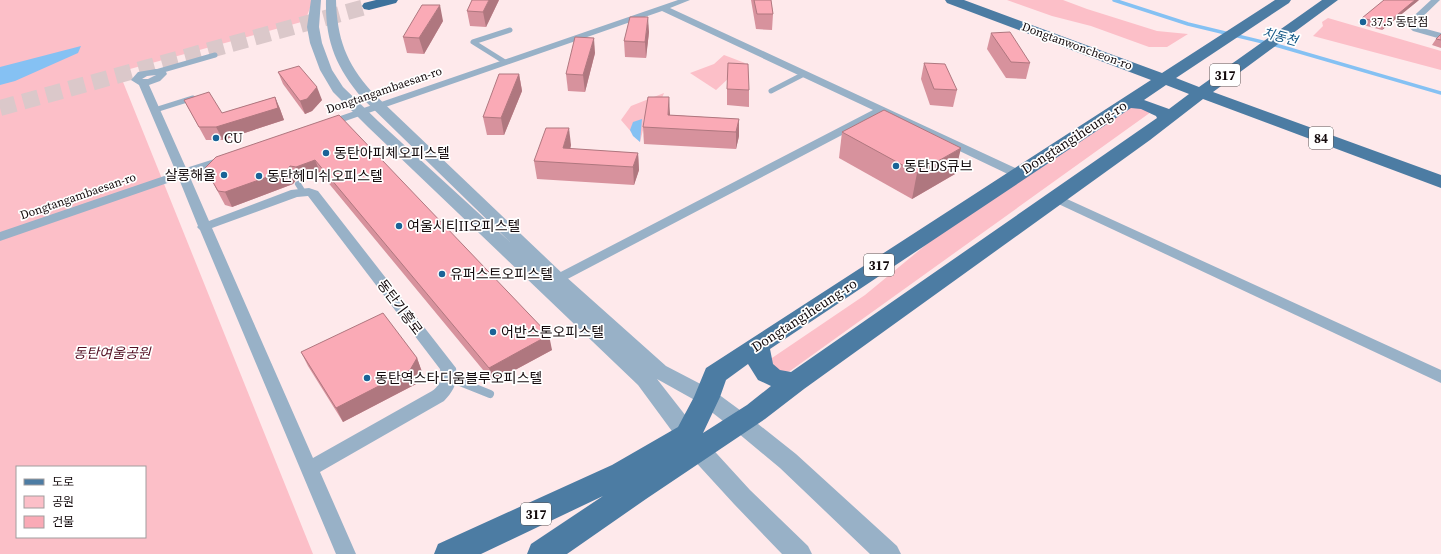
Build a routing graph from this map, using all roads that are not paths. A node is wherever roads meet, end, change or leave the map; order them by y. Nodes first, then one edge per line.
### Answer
1 (316, 0) edge
2 (331, 0) edge
3 (392, 0) edge
4 (686, 0) edge
5 (952, 0) edge
6 (986, 0) edge
7 (1284, 0) edge
8 (1330, 0) edge
9 (1437, 2) edge
10 (370, 3) tunnel mouth
11 (662, 8) junction
12 (510, 30) dead end
13 (1441, 36) edge
14 (1096, 39) dead end
15 (215, 55) dead end
16 (1147, 57) dead end
17 (505, 62) junction
18 (159, 73) joint
19 (804, 74) junction
20 (1170, 74) junction
21 (1208, 89) junction
22 (771, 91) dead end
23 (198, 97) edge
24 (1126, 103) junction
25 (369, 109) junction
26 (155, 110) junction
27 (882, 110) junction
28 (1166, 120) junction
29 (315, 128) edge
30 (241, 154) edge
31 (1441, 168) edge
32 (181, 174) junction
33 (1018, 174) junction
34 (1441, 182) edge
35 (1056, 198) junction
36 (204, 227) junction
37 (0, 237) edge
38 (558, 279) junction
39 (758, 345) junction
40 (1441, 377) edge
41 (450, 378) junction
42 (795, 382) junction
43 (490, 394) dead end
44 (707, 397) junction
45 (740, 422) junction
46 (694, 442) junction
47 (309, 468) junction
48 (346, 554) edge
49 (449, 554) edge
50 (542, 554) edge
51 (799, 554) edge
52 (888, 554) edge

1 - 25 street
2 - 25 street
3 - 10 highway
4 - 11 street, Dongtangambaesan-ro
5 - 20 main road, Dongtanwoncheon-ro / 84
6 - 14 main road, Dongtanwoncheon-ro
7 - 20 main road, Dongtangiheung-ro / 317
8 - 21 main road, 317
9 - 13 street
11 - 17 street, Dongtangambaesan-ro
11 - 19 street
12 - 17 lane
15 - 18 lane
16 - 20 main road, Dongtanwoncheon-ro / 84
17 - 25 street, Dongtangambaesan-ro
18 - 26 street
19 - 22 lane
19 - 27 street
20 - 21 main road, Dongtanwoncheon-ro / 84
20 - 24 main road, Dongtangiheung-ro / 317
21 - 28 main road, 317
21 - 31 main road, 84
21 - 34 main road, 84
23 - 26 lane
24 - 28 main road
24 - 33 main road, Dongtangiheung-ro / 317
25 - 29 street, Dongtangambaesan-ro
25 - 38 street
25 - 46 street
26 - 32 street
27 - 33 street
27 - 38 street
28 - 35 main road, 317
30 - 32 street, Dongtangambaesan-ro
32 - 36 street
32 - 37 street, Dongtangambaesan-ro
33 - 39 main road, Dongtangiheung-ro / 317
35 - 40 street
35 - 42 main road, 317
36 - 41 street, 동탄기흥로
36 - 47 street
38 - 44 street
39 - 42 main road
39 - 44 main road, Dongtangiheung-ro / 317
41 - 43 lane
41 - 47 street
42 - 45 main road, 317
44 - 45 street
44 - 46 main road, Dongtangiheung-ro / 317
45 - 46 main road, 317
45 - 52 street
46 - 49 main road, 317
46 - 50 main road, 317
46 - 51 street
47 - 48 street

